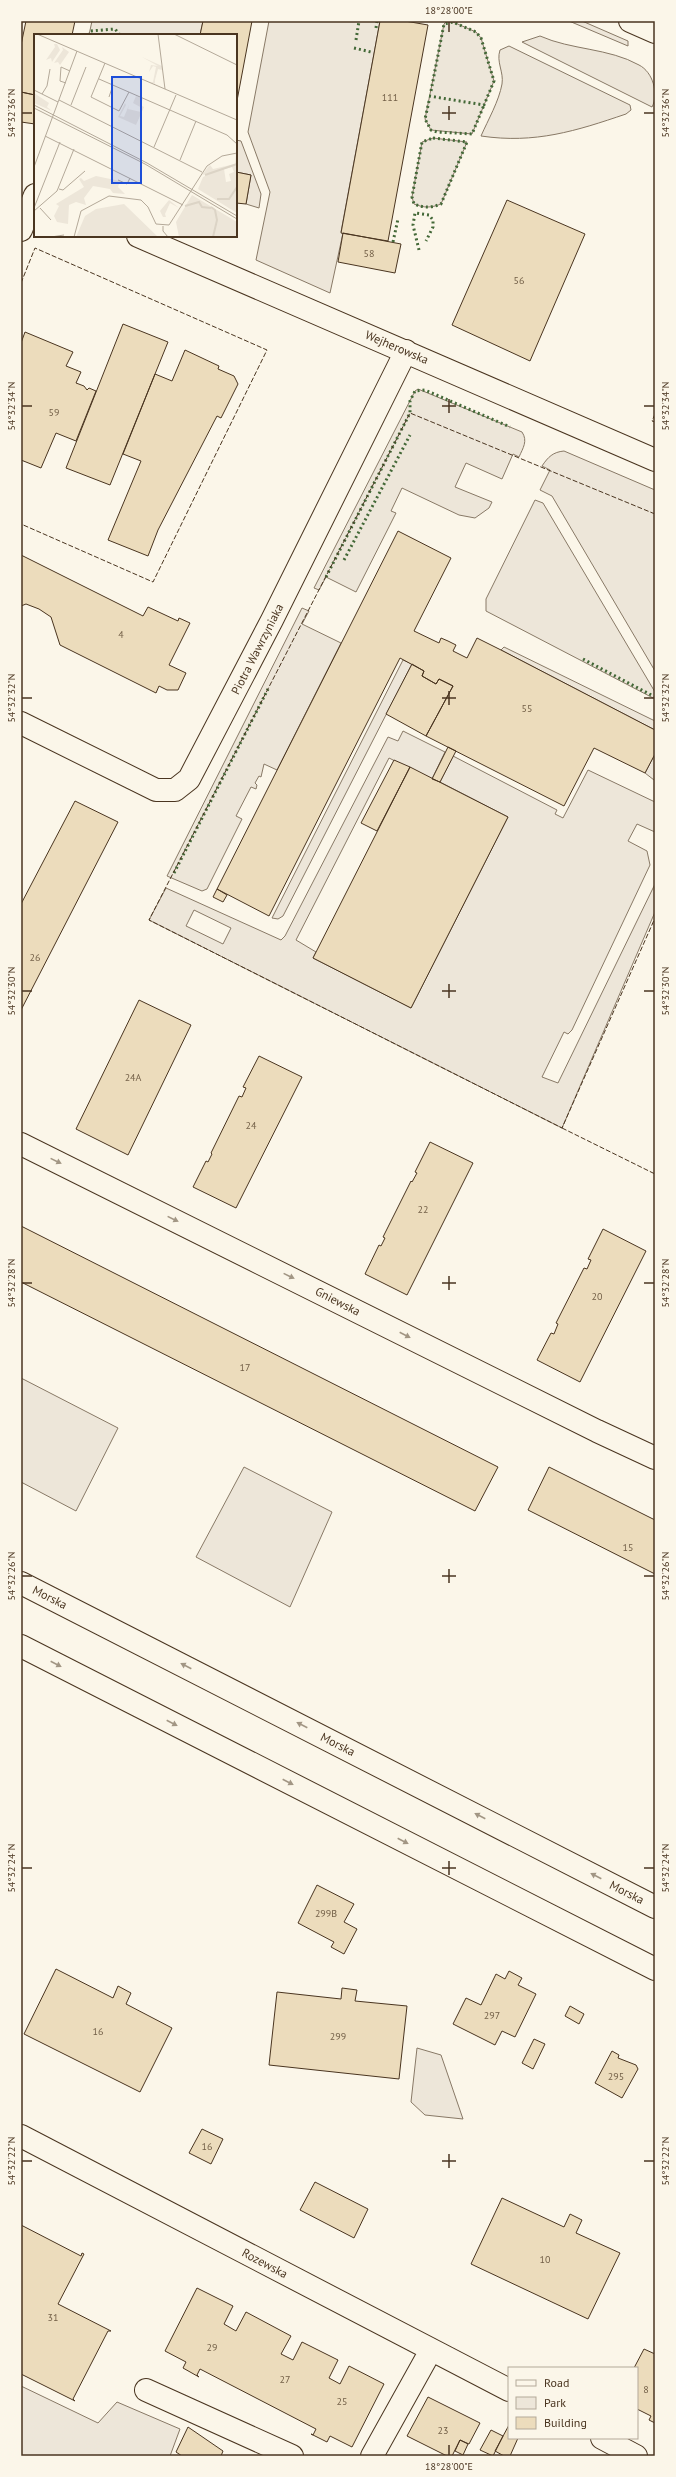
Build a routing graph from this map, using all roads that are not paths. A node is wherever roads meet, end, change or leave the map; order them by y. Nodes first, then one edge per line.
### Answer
1 (630, 21) edge
2 (655, 32) edge
3 (21, 185) edge
4 (34, 191) edge
5 (34, 197) edge
6 (21, 230) edge
7 (140, 237) edge
8 (406, 351) junction
9 (655, 460) edge
10 (21, 723) edge
11 (21, 1144) edge
12 (655, 1458) edge
13 (21, 1583) edge
14 (21, 1646) edge
15 (655, 1907) edge
16 (655, 1970) edge
17 (21, 2136) edge
18 (431, 2350) junction
19 (508, 2389) edge
20 (146, 2390) dead end
21 (604, 2439) edge
22 (292, 2456) edge
23 (372, 2456) edge
24 (636, 2456) edge

1 - 2 street
3 - 4 street
5 - 6 street
7 - 8 street, Wejherowska
8 - 9 street, Wejherowska
8 - 10 street, Piotra Wawrzyniaka
11 -> 12 street, Gniewska
15 -> 13 street, Morska
14 -> 16 street
17 - 18 street, Rozewska
18 - 19 street, Rozewska
18 - 23 street
20 - 22 street
21 - 24 street

